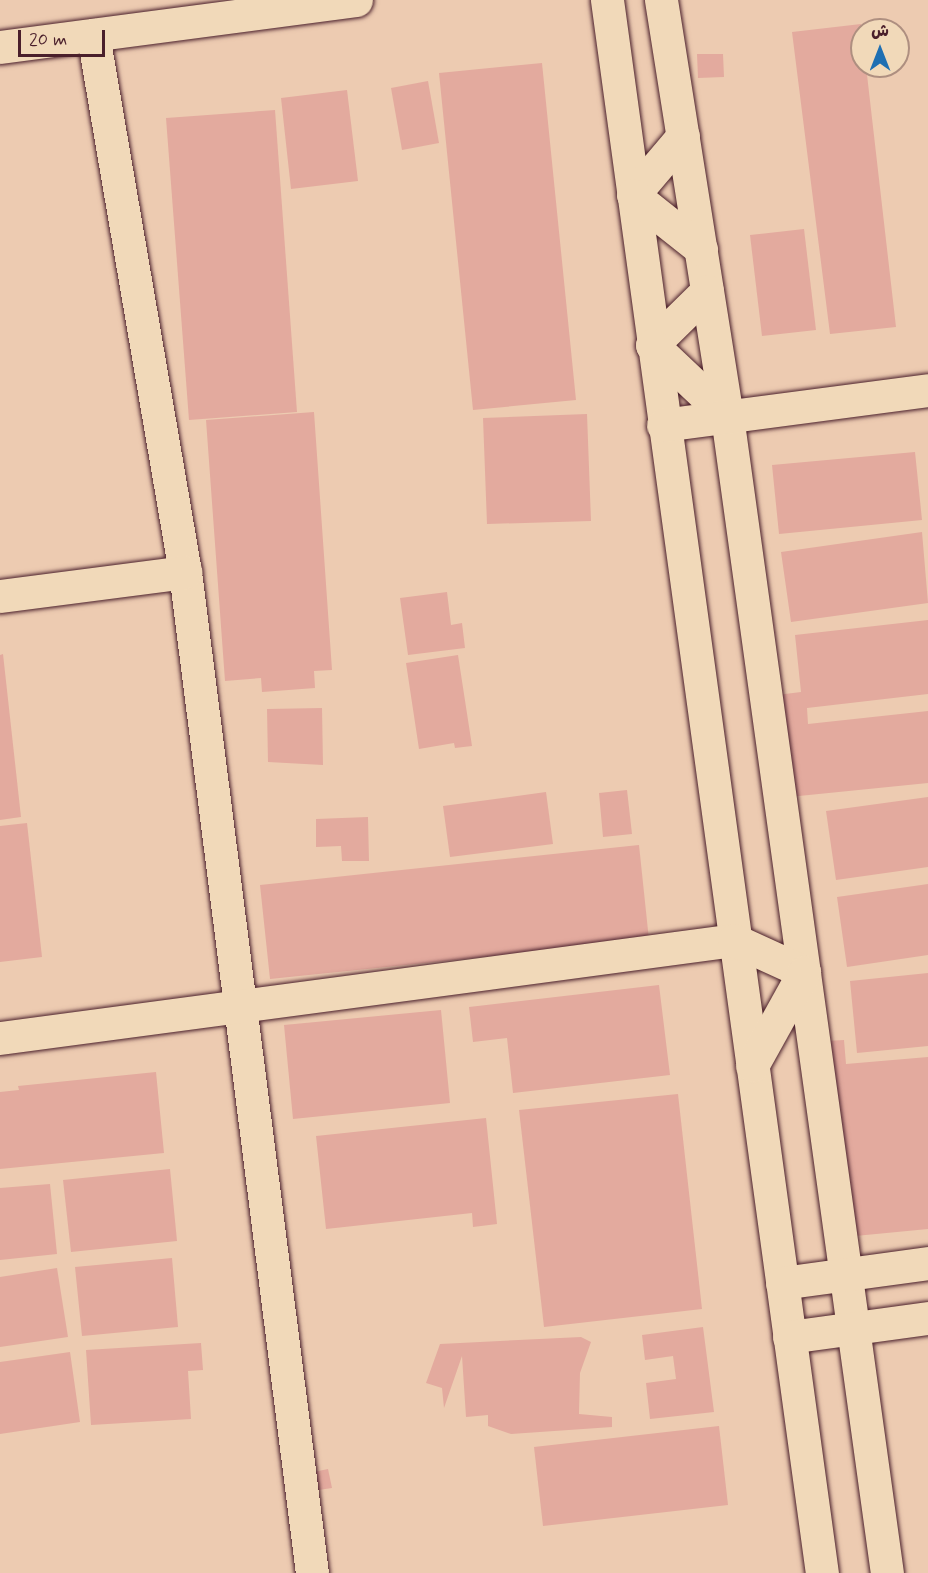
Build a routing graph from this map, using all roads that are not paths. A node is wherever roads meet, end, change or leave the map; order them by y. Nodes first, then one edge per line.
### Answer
1 (356, 0) edge
2 (606, 0) edge
3 (661, 0) edge
4 (93, 35) junction
5 (0, 47) edge
6 (683, 136) junction
7 (633, 195) junction
8 (701, 249) junction
9 (707, 291) junction
10 (652, 345) junction
11 (928, 390) edge
12 (727, 416) junction
13 (663, 425) junction
14 (185, 572) junction
15 (0, 596) edge
16 (734, 940) junction
17 (804, 972) junction
18 (240, 1006) junction
19 (0, 1038) edge
20 (752, 1066) junction
21 (928, 1263) edge
22 (845, 1275) junction
23 (782, 1283) junction
24 (928, 1318) edge
25 (853, 1328) junction
26 (789, 1337) junction
27 (312, 1573) edge
28 (822, 1573) edge
29 (887, 1573) edge

1 - 4 street
2 - 7 street
3 - 6 street
4 - 5 street
4 - 14 street
6 - 7 street
6 - 8 street
7 - 8 street
7 - 10 street
8 - 9 street
9 - 10 street
9 - 12 street
10 - 12 street
10 - 13 street
11 - 12 street
12 - 13 street
12 - 17 street
13 - 16 street
14 - 15 street
14 - 18 street
16 - 17 street
16 - 18 street
16 - 20 street
17 - 20 street
17 - 22 street
18 - 19 street
18 - 27 street
20 - 23 street
21 - 22 street
22 - 23 street
22 - 25 street
23 - 26 street
24 - 25 street
25 - 26 street
25 - 29 street
26 - 28 street

